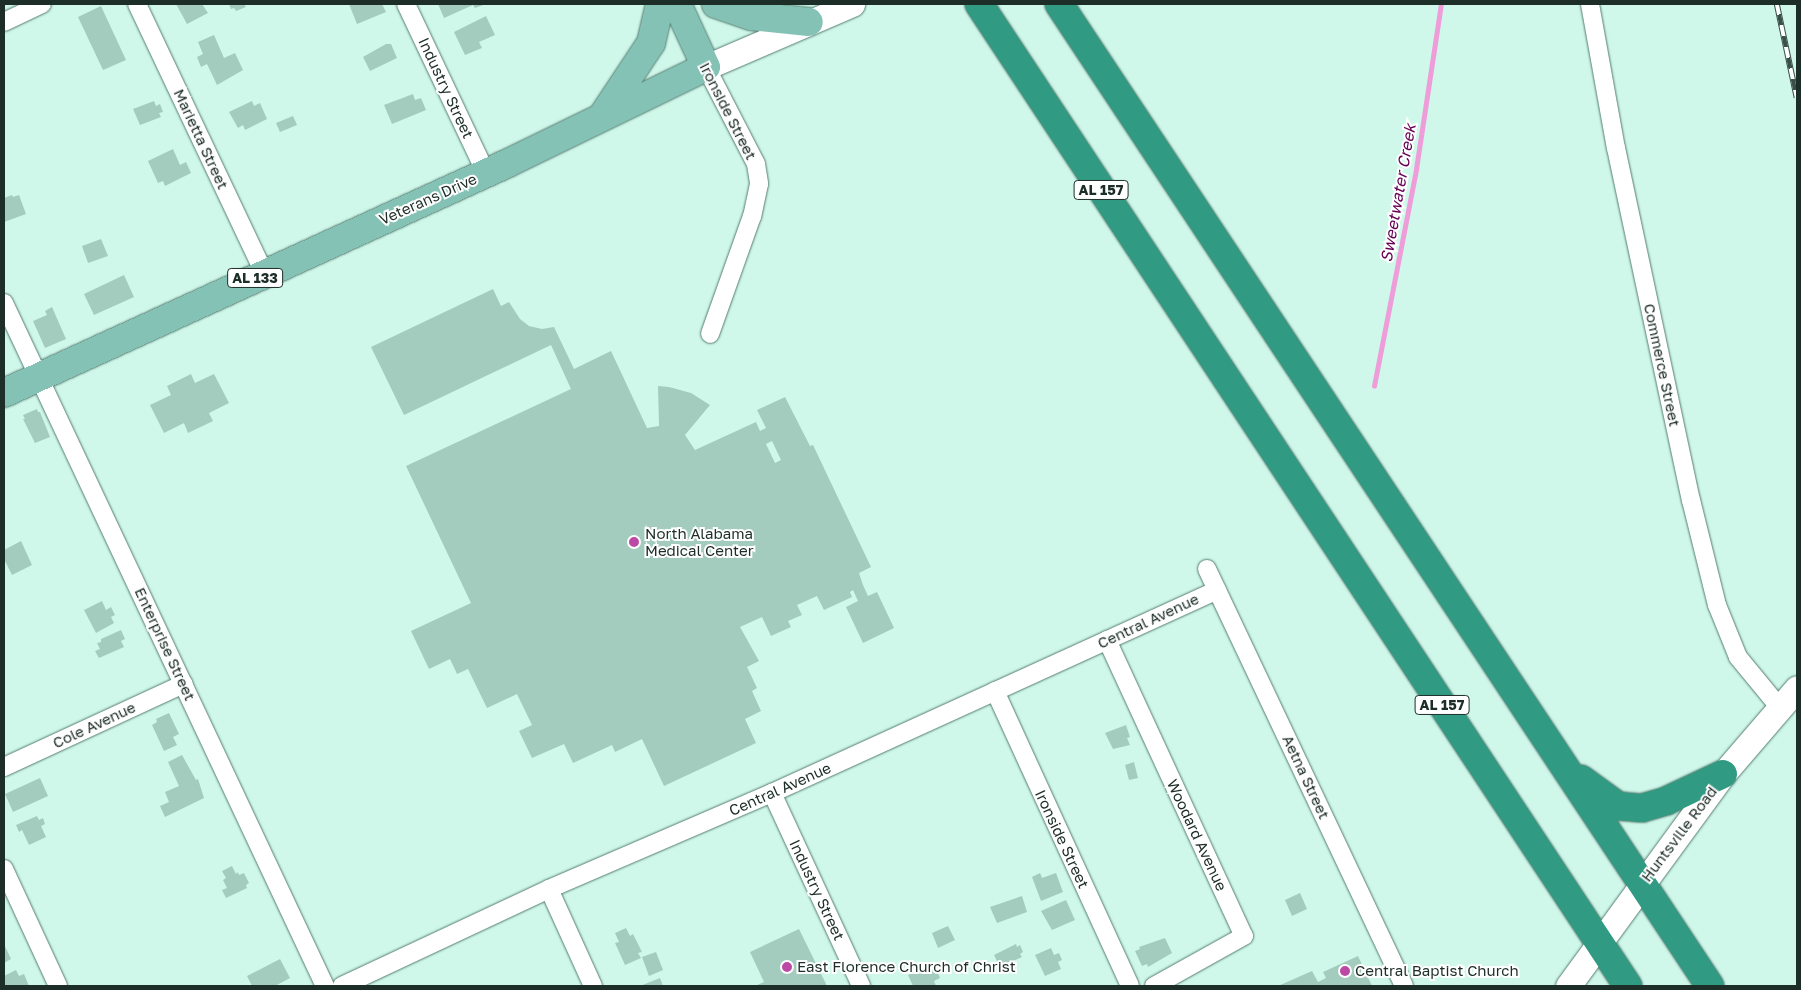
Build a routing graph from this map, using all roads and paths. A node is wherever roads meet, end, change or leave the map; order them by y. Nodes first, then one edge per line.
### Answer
1 (42, 4) edge
2 (138, 4) edge
3 (406, 4) edge
4 (660, 4) edge
5 (677, 4) edge
6 (716, 4) edge
7 (852, 4) edge
8 (979, 4) edge
9 (1059, 4) edge
10 (1590, 4) edge
11 (4, 22) edge
12 (809, 22) junction
13 (706, 67) junction
14 (603, 116) junction
15 (486, 173) junction
16 (264, 273) junction
17 (4, 302) edge
18 (710, 334) dead end
19 (38, 377) junction
20 (4, 393) edge
21 (1207, 569) dead end
22 (1217, 590) junction
23 (1107, 640) junction
24 (184, 684) junction
25 (1797, 688) edge
26 (995, 691) junction
27 (1780, 708) junction
28 (1562, 765) junction
29 (4, 767) edge
30 (1723, 774) junction
31 (772, 793) junction
32 (4, 869) edge
33 (1642, 882) junction
34 (549, 890) junction
35 (1600, 944) junction
36 (58, 986) edge
37 (325, 986) edge
38 (342, 986) edge
39 (593, 986) edge
40 (861, 986) edge
41 (1130, 986) edge
42 (1154, 986) edge
43 (1404, 986) edge
44 (1568, 986) edge
45 (1628, 986) edge
46 (1710, 986) edge

1 - 11 street
2 - 16 street, Marietta Street
3 - 15 street, Industry Street
4 - 14 main road
5 - 13 main road, Ironside Street
6 - 12 main road
7 - 12 main road, Veterans Drive
8 - 35 highway, AL 157
9 - 28 highway
10 - 27 street, Commerce Street
12 - 13 main road, Veterans Drive
13 - 14 main road, Veterans Drive / AL 133
13 - 18 street, Ironside Street
14 - 15 main road, Veterans Drive / AL 133
15 - 16 main road, Veterans Drive / AL 133
16 - 19 main road, Veterans Drive / AL 133
17 - 19 street, Enterprise Street
19 - 20 main road, Veterans Drive / AL 133
19 - 24 street, Enterprise Street
21 - 22 street, Aetna Street
22 - 23 street, Central Avenue
22 - 43 street, Aetna Street
23 - 26 street, Central Avenue
23 - 42 street, Woodard Avenue
24 - 29 street, Cole Avenue
24 - 37 street, Enterprise Street
25 - 27 main road, Huntsville Road
26 - 31 street, Central Avenue
26 - 41 street, Ironside Street
27 - 30 main road, Huntsville Road
28 - 30 highway
28 - 33 highway
30 - 33 main road, Huntsville Road
31 - 34 street, Central Avenue
31 - 40 street, Industry Street
32 - 36 street
33 - 35 main road, Huntsville Road
33 - 46 highway
34 - 38 street, Central Avenue
34 - 39 street
35 - 44 main road, Huntsville Road
35 - 45 highway, AL 157

